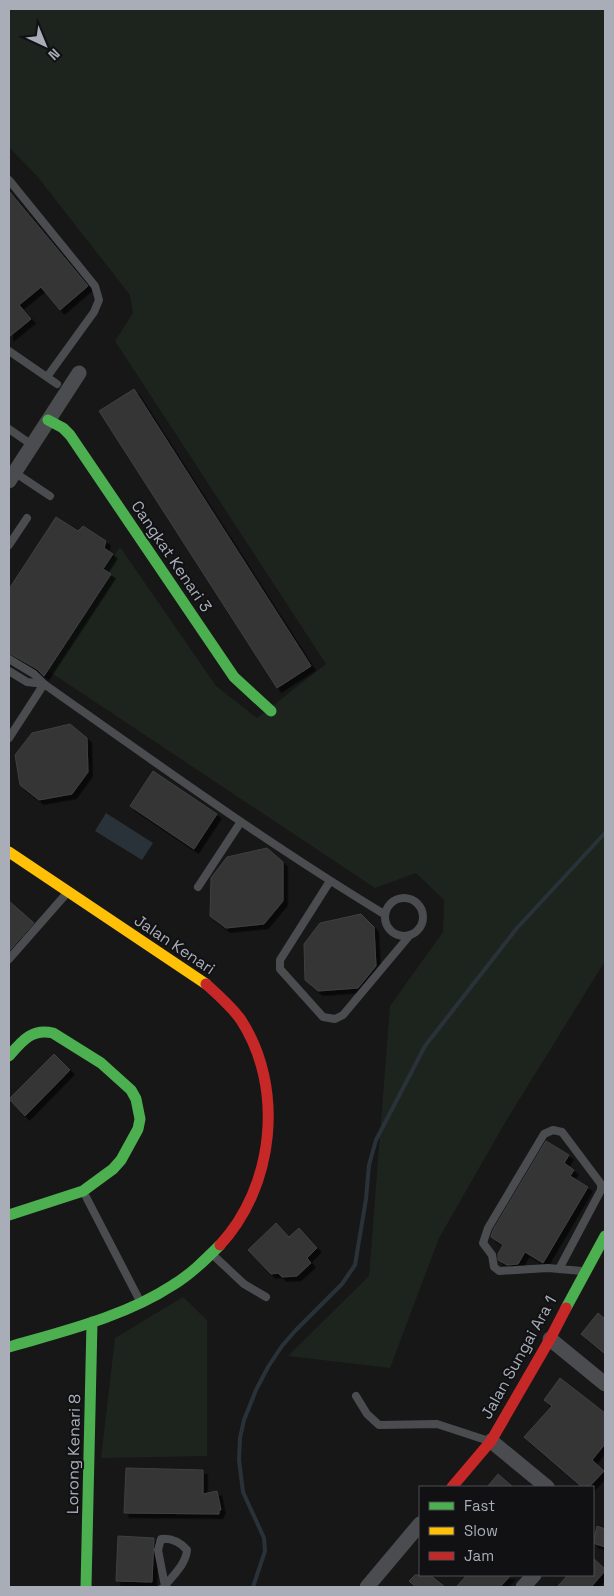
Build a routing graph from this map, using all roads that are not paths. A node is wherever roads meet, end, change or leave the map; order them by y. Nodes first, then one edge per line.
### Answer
1 (9, 180) edge
2 (9, 351) edge
3 (79, 373) dead end
4 (57, 384) junction
5 (48, 420) junction
6 (9, 429) edge
7 (32, 444) junction
8 (12, 476) edge
9 (50, 496) dead end
10 (27, 518) dead end
11 (9, 545) edge
12 (9, 659) edge
13 (9, 671) edge
14 (44, 684) junction
15 (270, 711) dead end
16 (9, 738) edge
17 (240, 822) junction
18 (10, 854) edge
19 (330, 882) junction
20 (198, 887) dead end
21 (68, 892) junction
22 (384, 914) junction
23 (410, 935) junction
24 (9, 959) edge
25 (9, 1056) edge
26 (83, 1191) junction
27 (9, 1215) edge
28 (605, 1236) edge
29 (212, 1253) junction
30 (559, 1269) junction
31 (584, 1272) junction
32 (266, 1297) dead end
33 (141, 1303) junction
34 (92, 1322) junction
35 (550, 1339) junction
36 (9, 1347) edge
37 (605, 1384) edge
38 (356, 1396) dead end
39 (491, 1441) junction
40 (453, 1486) edge
41 (547, 1486) edge
42 (419, 1525) edge
43 (533, 1576) edge
44 (164, 1586) edge
45 (86, 1587) edge
46 (367, 1587) edge
47 (524, 1587) edge

1 - 4 lane
2 - 4 lane
3 - 4 street
4 - 5 street
5 - 7 street
5 - 15 street, Cangkat Kenari 3
6 - 7 lane
7 - 8 street
8 - 9 lane
10 - 11 lane
12 - 14 lane
13 - 14 lane
14 - 16 lane
14 - 17 lane
17 - 19 lane
17 - 20 lane
18 - 21 street, Jalan Kenari
19 - 22 lane
19 - 23 lane
21 - 24 lane
21 - 29 street, Jalan Kenari
22 - 23 lane
22 - 23 lane
25 - 26 street
26 - 27 street
26 - 33 lane
28 - 31 street, Jalan Sungai Ara 1
29 - 32 lane
29 - 33 street, Jalan Kenari
30 - 30 lane
30 - 31 lane
31 - 35 street, Jalan Sungai Ara 1
33 - 34 street, Jalan Kenari
34 - 36 street, Jalan Kenari
34 - 45 street, Lorong Kenari 8
35 - 37 street
35 - 39 street, Jalan Sungai Ara 1
38 - 39 lane
39 - 40 street, Jalan Sungai Ara 1
39 - 41 street
42 - 46 street
43 - 47 street
44 - 44 lane

